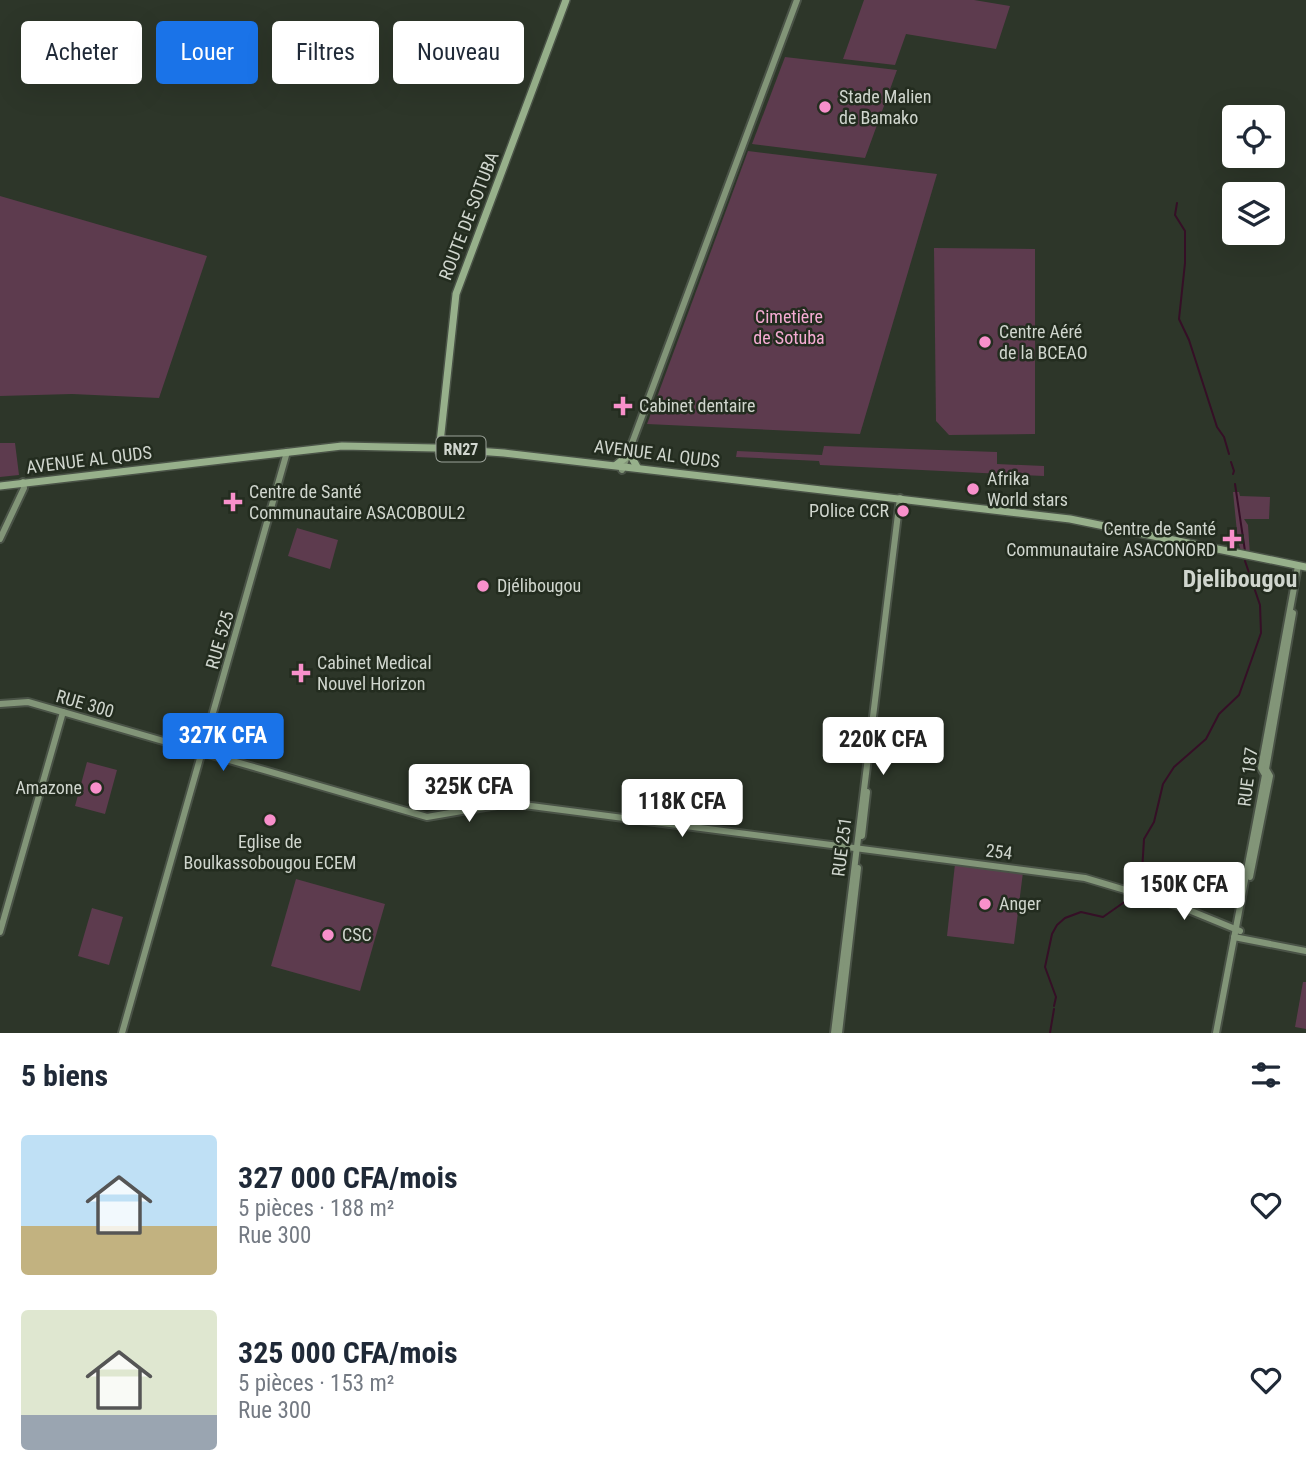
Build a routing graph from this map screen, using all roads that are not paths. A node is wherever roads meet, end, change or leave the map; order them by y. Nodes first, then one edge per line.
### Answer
1 (564, 0) edge
2 (797, 0) edge
3 (437, 450) junction
4 (287, 454) junction
5 (629, 454) junction
6 (621, 467) junction
7 (637, 468) junction
8 (22, 486) junction
9 (0, 488) edge
10 (901, 500) junction
11 (0, 530) edge
12 (0, 539) edge
13 (1302, 569) edge
14 (0, 704) edge
15 (63, 712) junction
16 (202, 752) junction
17 (859, 848) junction
18 (0, 932) edge
19 (1237, 934) junction
20 (1306, 950) edge
21 (122, 1033) edge
22 (836, 1033) edge
23 (1218, 1033) edge

1 - 3 main road, ROUTE DE SOTUBA
2 - 5 street
3 - 4 main road, AVENUE AL QUDS / RN27
3 - 6 main road, AVENUE AL QUDS / RN27
4 - 8 main road, AVENUE AL QUDS / RN27
4 - 16 street, RUE 525
5 - 6 main road
5 - 7 main road
6 - 7 main road, AVENUE AL QUDS / RN27
6 - 10 main road, AVENUE AL QUDS / RN27
7 - 10 main road, AVENUE AL QUDS / RN27
8 - 9 main road, AVENUE AL QUDS / RN27
8 - 11 street
8 - 12 street
10 - 13 main road, AVENUE AL QUDS / RN27
10 - 17 street, RUE 251
13 - 19 street, RUE 187
14 - 15 street, RUE 300
15 - 16 street, RUE 300
15 - 18 street
16 - 17 street, RUE 300
16 - 21 street, RUE 525
17 - 19 street, 254
17 - 22 street, RUE 251
19 - 20 street, 254
19 - 23 street, RUE 187

